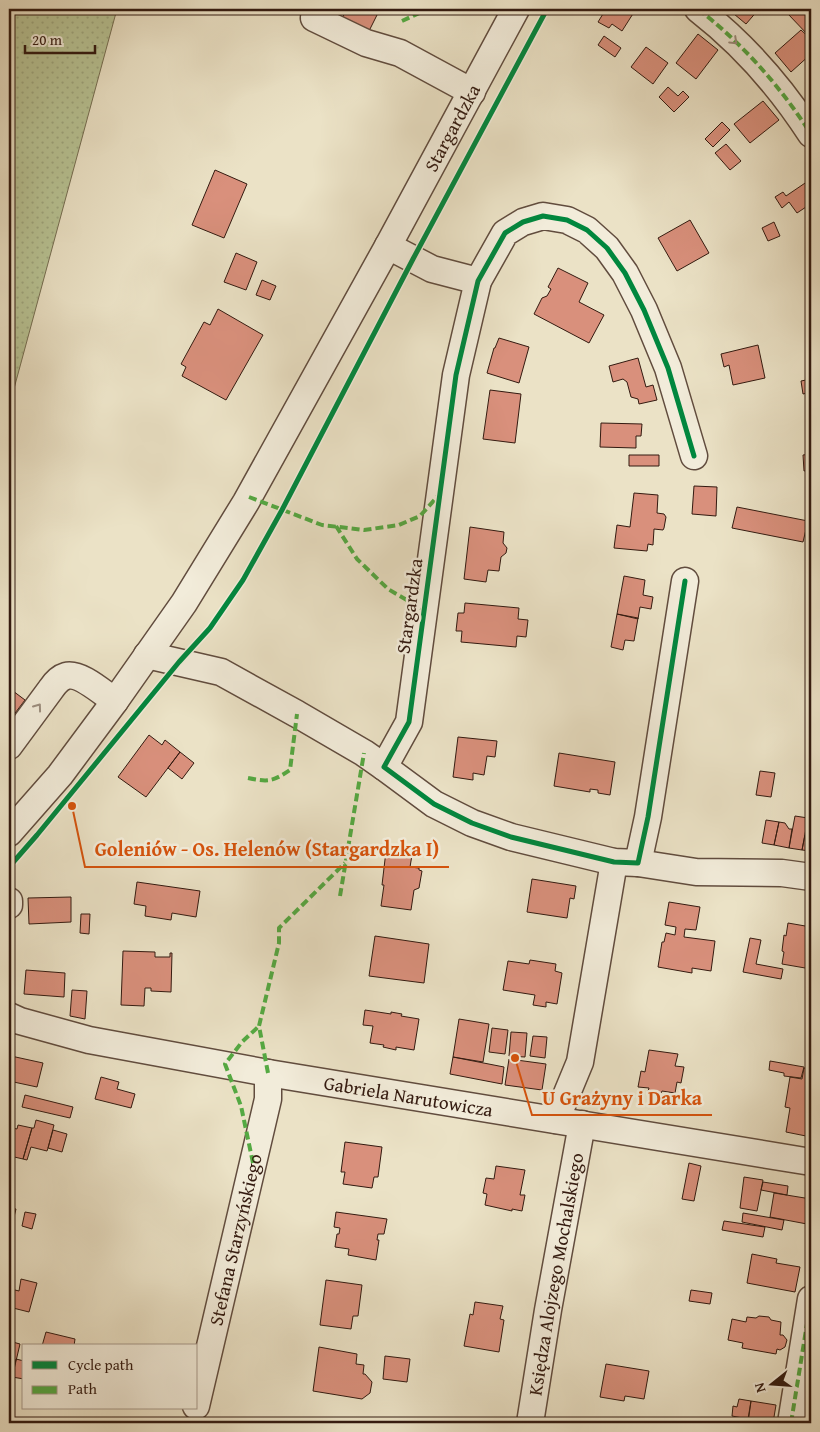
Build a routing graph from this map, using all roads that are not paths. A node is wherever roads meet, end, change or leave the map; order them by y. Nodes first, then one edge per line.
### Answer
1 (516, 9) edge
2 (698, 9) edge
3 (314, 18) dead end
4 (472, 92) junction
5 (811, 134) edge
6 (388, 246) junction
7 (478, 280) junction
8 (694, 456) dead end
9 (685, 581) dead end
10 (148, 655) junction
11 (115, 701) junction
12 (9, 746) edge
13 (384, 767) junction
14 (9, 834) edge
15 (626, 863) junction
16 (811, 877) edge
17 (9, 900) edge
18 (9, 905) edge
19 (9, 1016) edge
20 (268, 1073) junction
21 (556, 1120) junction
22 (582, 1124) junction
23 (811, 1162) edge
24 (811, 1299) edge
25 (198, 1398) edge
26 (195, 1410) edge
27 (192, 1423) edge
28 (530, 1423) edge
29 (791, 1423) edge

1 - 4 street, Stargardzka
2 -> 5 street
3 - 4 street
4 - 6 street, Stargardzka
6 - 7 street
6 - 10 street, Stargardzka
7 - 8 street, Stargardzka
7 - 13 street, Stargardzka
9 - 15 street
10 - 11 street, Stargardzka
10 - 13 street
12 -> 11 street
11 - 14 street, Stargardzka
13 - 15 street
15 - 16 street
15 - 21 street
17 - 18 street
19 - 20 street, Gabriela Narutowicza
20 - 21 street, Gabriela Narutowicza
20 - 25 street, Stefana Starzyńskiego
21 - 22 street, Gabriela Narutowicza
22 - 23 street, Gabriela Narutowicza
22 - 28 street, Księdza Alojzego Mochalskiego
24 - 29 street
26 - 27 street, Stefana Starzyńskiego

